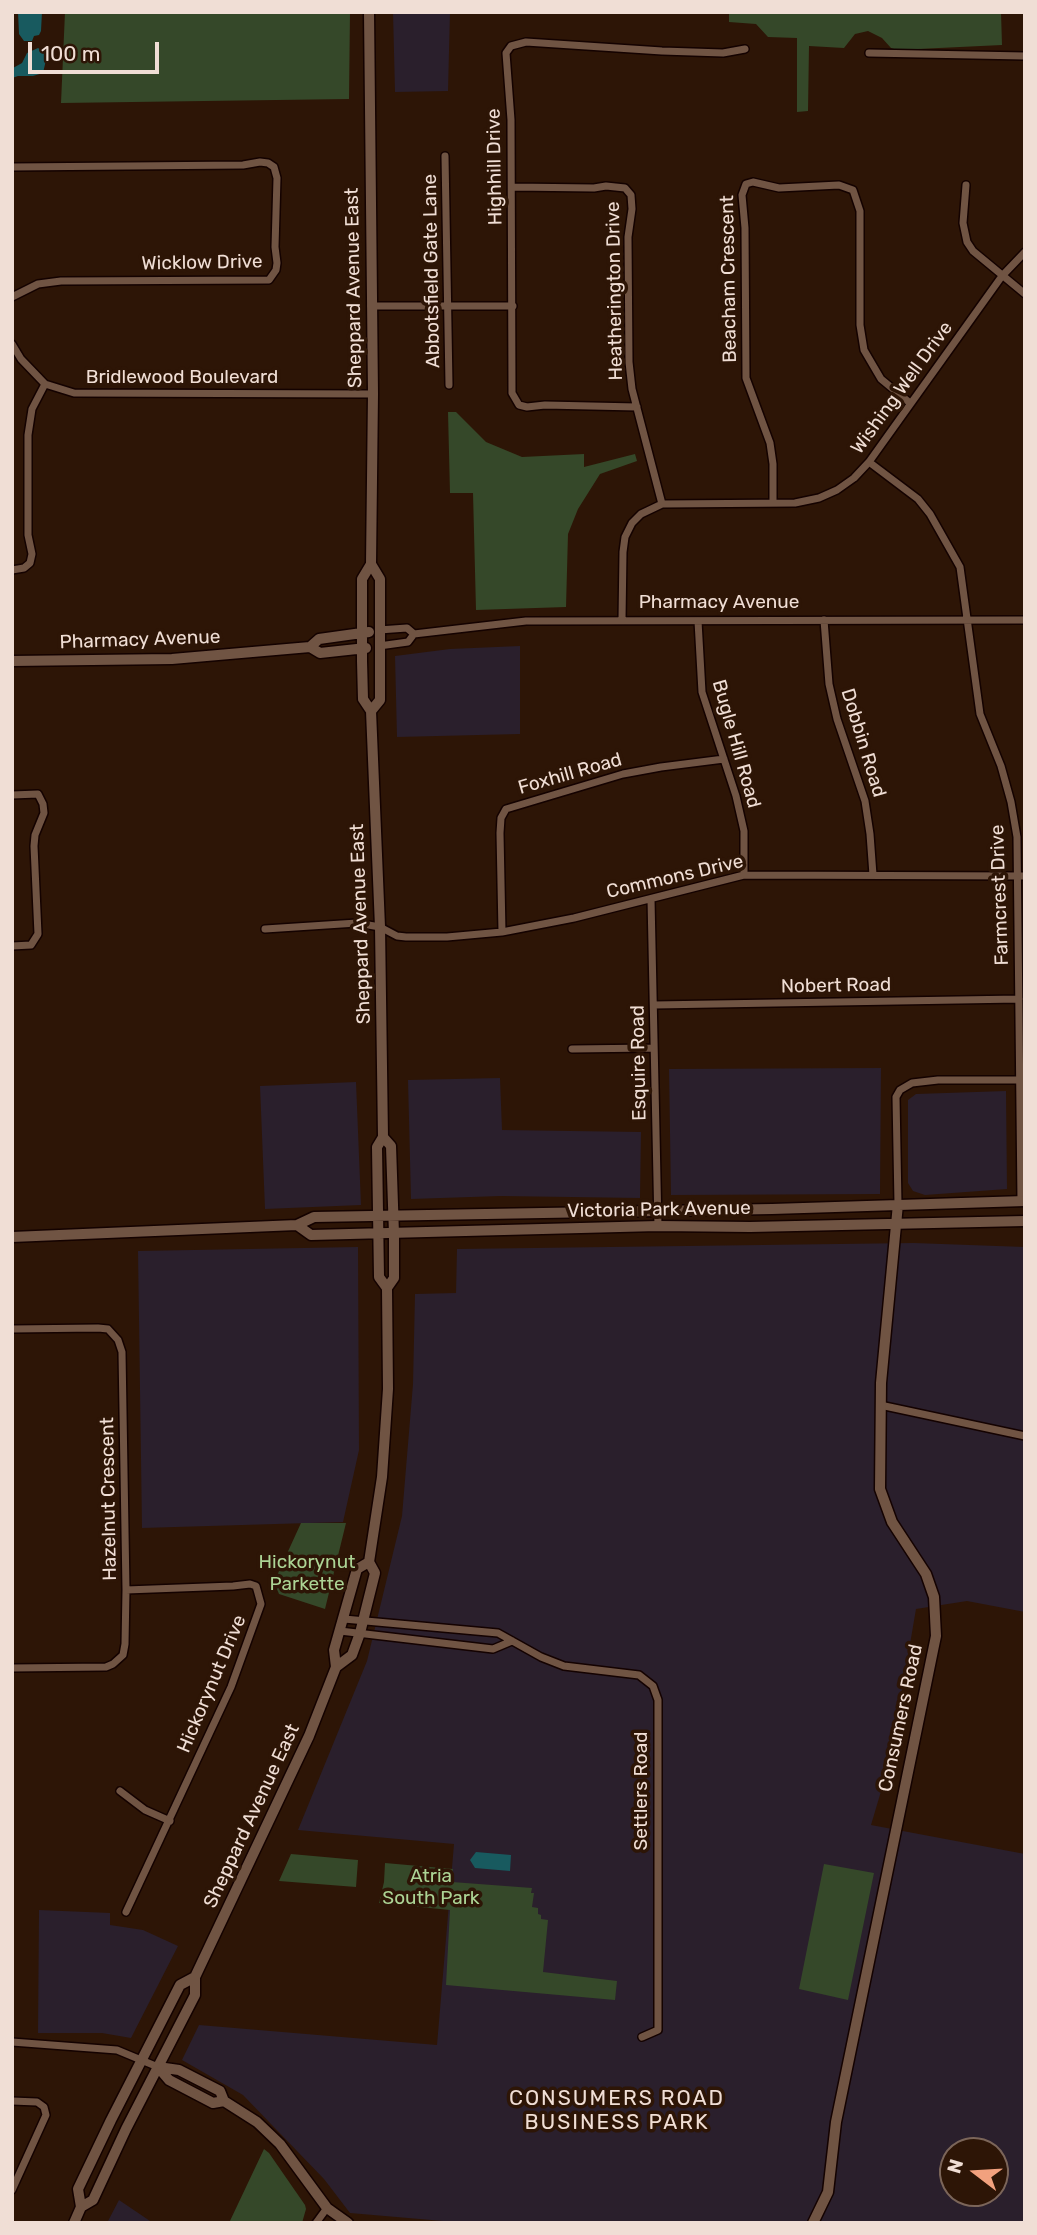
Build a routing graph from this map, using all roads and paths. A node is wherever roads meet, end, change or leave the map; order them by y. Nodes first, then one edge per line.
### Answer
1 (369, 12) edge
2 (745, 49) dead end
3 (869, 53) dead end
4 (1025, 56) edge
5 (445, 156) dead end
6 (12, 167) edge
7 (966, 184) dead end
8 (512, 187) junction
9 (1025, 252) edge
10 (1002, 276) junction
11 (1025, 294) edge
12 (12, 297) edge
13 (371, 306) junction
14 (513, 306) junction
15 (449, 307) junction
16 (12, 345) edge
17 (45, 384) junction
18 (449, 385) dead end
19 (373, 394) junction
20 (910, 403) junction
21 (637, 407) junction
22 (869, 462) junction
23 (773, 503) junction
24 (662, 504) junction
25 (371, 564) junction
26 (12, 570) edge
27 (622, 620) junction
28 (968, 620) junction
29 (1025, 620) edge
30 (698, 621) junction
31 (824, 621) junction
32 (379, 631) junction
33 (362, 633) junction
34 (414, 635) junction
35 (379, 646) junction
36 (310, 647) junction
37 (362, 648) junction
38 (12, 661) edge
39 (371, 711) junction
40 (724, 759) junction
41 (12, 795) edge
42 (744, 874) junction
43 (873, 875) junction
44 (1022, 876) edge
45 (651, 899) junction
46 (380, 927) junction
47 (265, 929) dead end
48 (502, 932) junction
49 (12, 946) edge
50 (1019, 999) junction
51 (654, 1005) junction
52 (653, 1048) junction
53 (572, 1049) dead end
54 (1022, 1080) edge
55 (383, 1137) junction
56 (1023, 1201) edge
57 (898, 1204) junction
58 (658, 1209) junction
59 (379, 1215) junction
60 (393, 1215) junction
61 (1025, 1221) edge
62 (898, 1224) junction
63 (297, 1225) junction
64 (658, 1226) junction
65 (379, 1234) junction
66 (394, 1234) junction
67 (12, 1237) edge
68 (387, 1288) junction
69 (12, 1329) edge
70 (880, 1405) junction
71 (1025, 1436) edge
72 (369, 1562) junction
73 (126, 1590) junction
74 (344, 1619) junction
75 (364, 1620) junction
76 (340, 1631) junction
77 (360, 1633) junction
78 (512, 1641) junction
79 (336, 1667) junction
80 (12, 1668) edge
81 (120, 1791) dead end
82 (170, 1821) junction
83 (126, 1912) dead end
84 (195, 1978) junction
85 (642, 2037) dead end
86 (12, 2042) edge
87 (142, 2059) junction
88 (158, 2067) junction
89 (12, 2101) edge
90 (12, 2190) edge
91 (80, 2207) junction
92 (327, 2208) junction
93 (74, 2223) edge
94 (316, 2223) edge
95 (348, 2223) edge
96 (813, 2223) edge

1 - 13 main road, Sheppard Avenue East
2 - 8 street, Highhill Drive
3 - 4 street
5 - 15 street, Abbotsfield Gate Lane
6 - 12 street, Wicklow Drive
7 - 10 street
8 - 14 street, Highhill Drive
8 - 21 street, Heatherington Drive
9 - 10 street, Wishing Well Drive
10 - 11 street
10 - 20 street, Wishing Well Drive
13 - 15 street
13 - 19 main road, Sheppard Avenue East
14 - 15 street
14 - 21 street, Highhill Drive
15 - 18 street, Abbotsfield Gate Lane
16 - 17 street
17 - 19 street, Bridlewood Boulevard
17 - 26 street
19 - 25 main road, Sheppard Avenue East
20 - 22 street, Wishing Well Drive
20 - 23 street, Beacham Crescent
21 - 24 street, Heatherington Drive
22 - 23 street, Wishing Well Drive
22 - 28 street, Farmcrest Drive
23 - 24 street, Wishing Well Drive
24 - 27 street
25 - 32 main road, Sheppard Avenue East
25 - 33 main road, Sheppard Avenue East
27 - 30 street, Pharmacy Avenue
27 - 34 street, Pharmacy Avenue
28 - 29 street, Pharmacy Avenue
28 - 31 street, Pharmacy Avenue
28 - 44 street, Farmcrest Drive
30 - 31 street, Pharmacy Avenue
30 - 40 street, Bugle Hill Road
31 - 43 street, Dobbin Road
32 - 33 main road, Pharmacy Avenue
32 - 34 street, Pharmacy Avenue
32 - 35 main road, Sheppard Avenue East
33 - 36 main road, Pharmacy Avenue
33 - 37 main road, Sheppard Avenue East
34 - 35 street, Pharmacy Avenue
35 - 37 main road, Pharmacy Avenue
35 - 39 main road, Sheppard Avenue East
36 - 37 main road, Pharmacy Avenue
36 - 38 main road, Pharmacy Avenue
37 - 39 main road, Sheppard Avenue East
39 - 46 main road, Sheppard Avenue East
40 - 42 street, Bugle Hill Road
40 - 48 street, Foxhill Road
41 - 49 street
42 - 43 street, Commons Drive
42 - 45 street, Commons Drive
43 - 44 street, Commons Drive
44 - 50 street, Farmcrest Drive
45 - 48 street, Commons Drive
45 - 51 street, Esquire Road
46 - 47 street, Commons Drive
46 - 48 street, Commons Drive
46 - 55 main road, Sheppard Avenue East
50 - 51 street, Nobert Road
50 - 54 street, Farmcrest Drive
51 - 52 street, Esquire Road
52 - 53 street
52 - 58 street, Esquire Road
54 - 56 street, Farmcrest Drive
54 - 57 street
55 - 59 main road, Sheppard Avenue East
55 - 60 main road, Sheppard Avenue East
56 - 57 main road, Victoria Park Avenue
57 - 58 main road, Victoria Park Avenue
57 - 62 main road, Consumers Road
58 - 60 main road, Victoria Park Avenue
58 - 64 street, Esquire Road
59 - 60 main road, Victoria Park Avenue
59 - 63 main road, Victoria Park Avenue
59 - 65 main road, Sheppard Avenue East
60 - 66 main road, Sheppard Avenue East
61 - 62 main road, Victoria Park Avenue
62 - 64 main road, Victoria Park Avenue
62 - 70 main road, Consumers Road
63 - 65 main road, Victoria Park Avenue
63 - 67 main road, Victoria Park Avenue
64 - 66 main road, Victoria Park Avenue
65 - 66 main road, Victoria Park Avenue
65 - 68 main road, Sheppard Avenue East
66 - 68 main road, Sheppard Avenue East
68 - 72 main road, Sheppard Avenue East
69 - 73 street, Hazelnut Crescent
70 - 71 street
70 - 96 main road, Consumers Road
72 - 74 main road, Sheppard Avenue East
72 - 75 main road, Sheppard Avenue East
73 - 80 street, Hazelnut Crescent
73 - 82 street, Hickorynut Drive
74 - 75 street, Settlers Road
74 - 76 main road, Sheppard Avenue East
75 - 77 main road, Sheppard Avenue East
75 - 78 street, Settlers Road
76 - 77 street
76 - 79 main road, Sheppard Avenue East
77 - 78 street
77 - 79 main road, Sheppard Avenue East
78 - 85 street, Settlers Road
79 - 84 main road, Sheppard Avenue East
81 - 82 street
82 - 83 street, Hickorynut Drive
84 - 87 main road, Sheppard Avenue East
84 - 88 main road, Sheppard Avenue East
86 - 87 street
87 - 88 street
87 - 91 main road, Sheppard Avenue East
88 - 91 main road, Sheppard Avenue East
88 - 92 main road
89 - 90 street
91 - 93 main road, Sheppard Avenue East
92 - 94 street
92 - 95 main road

